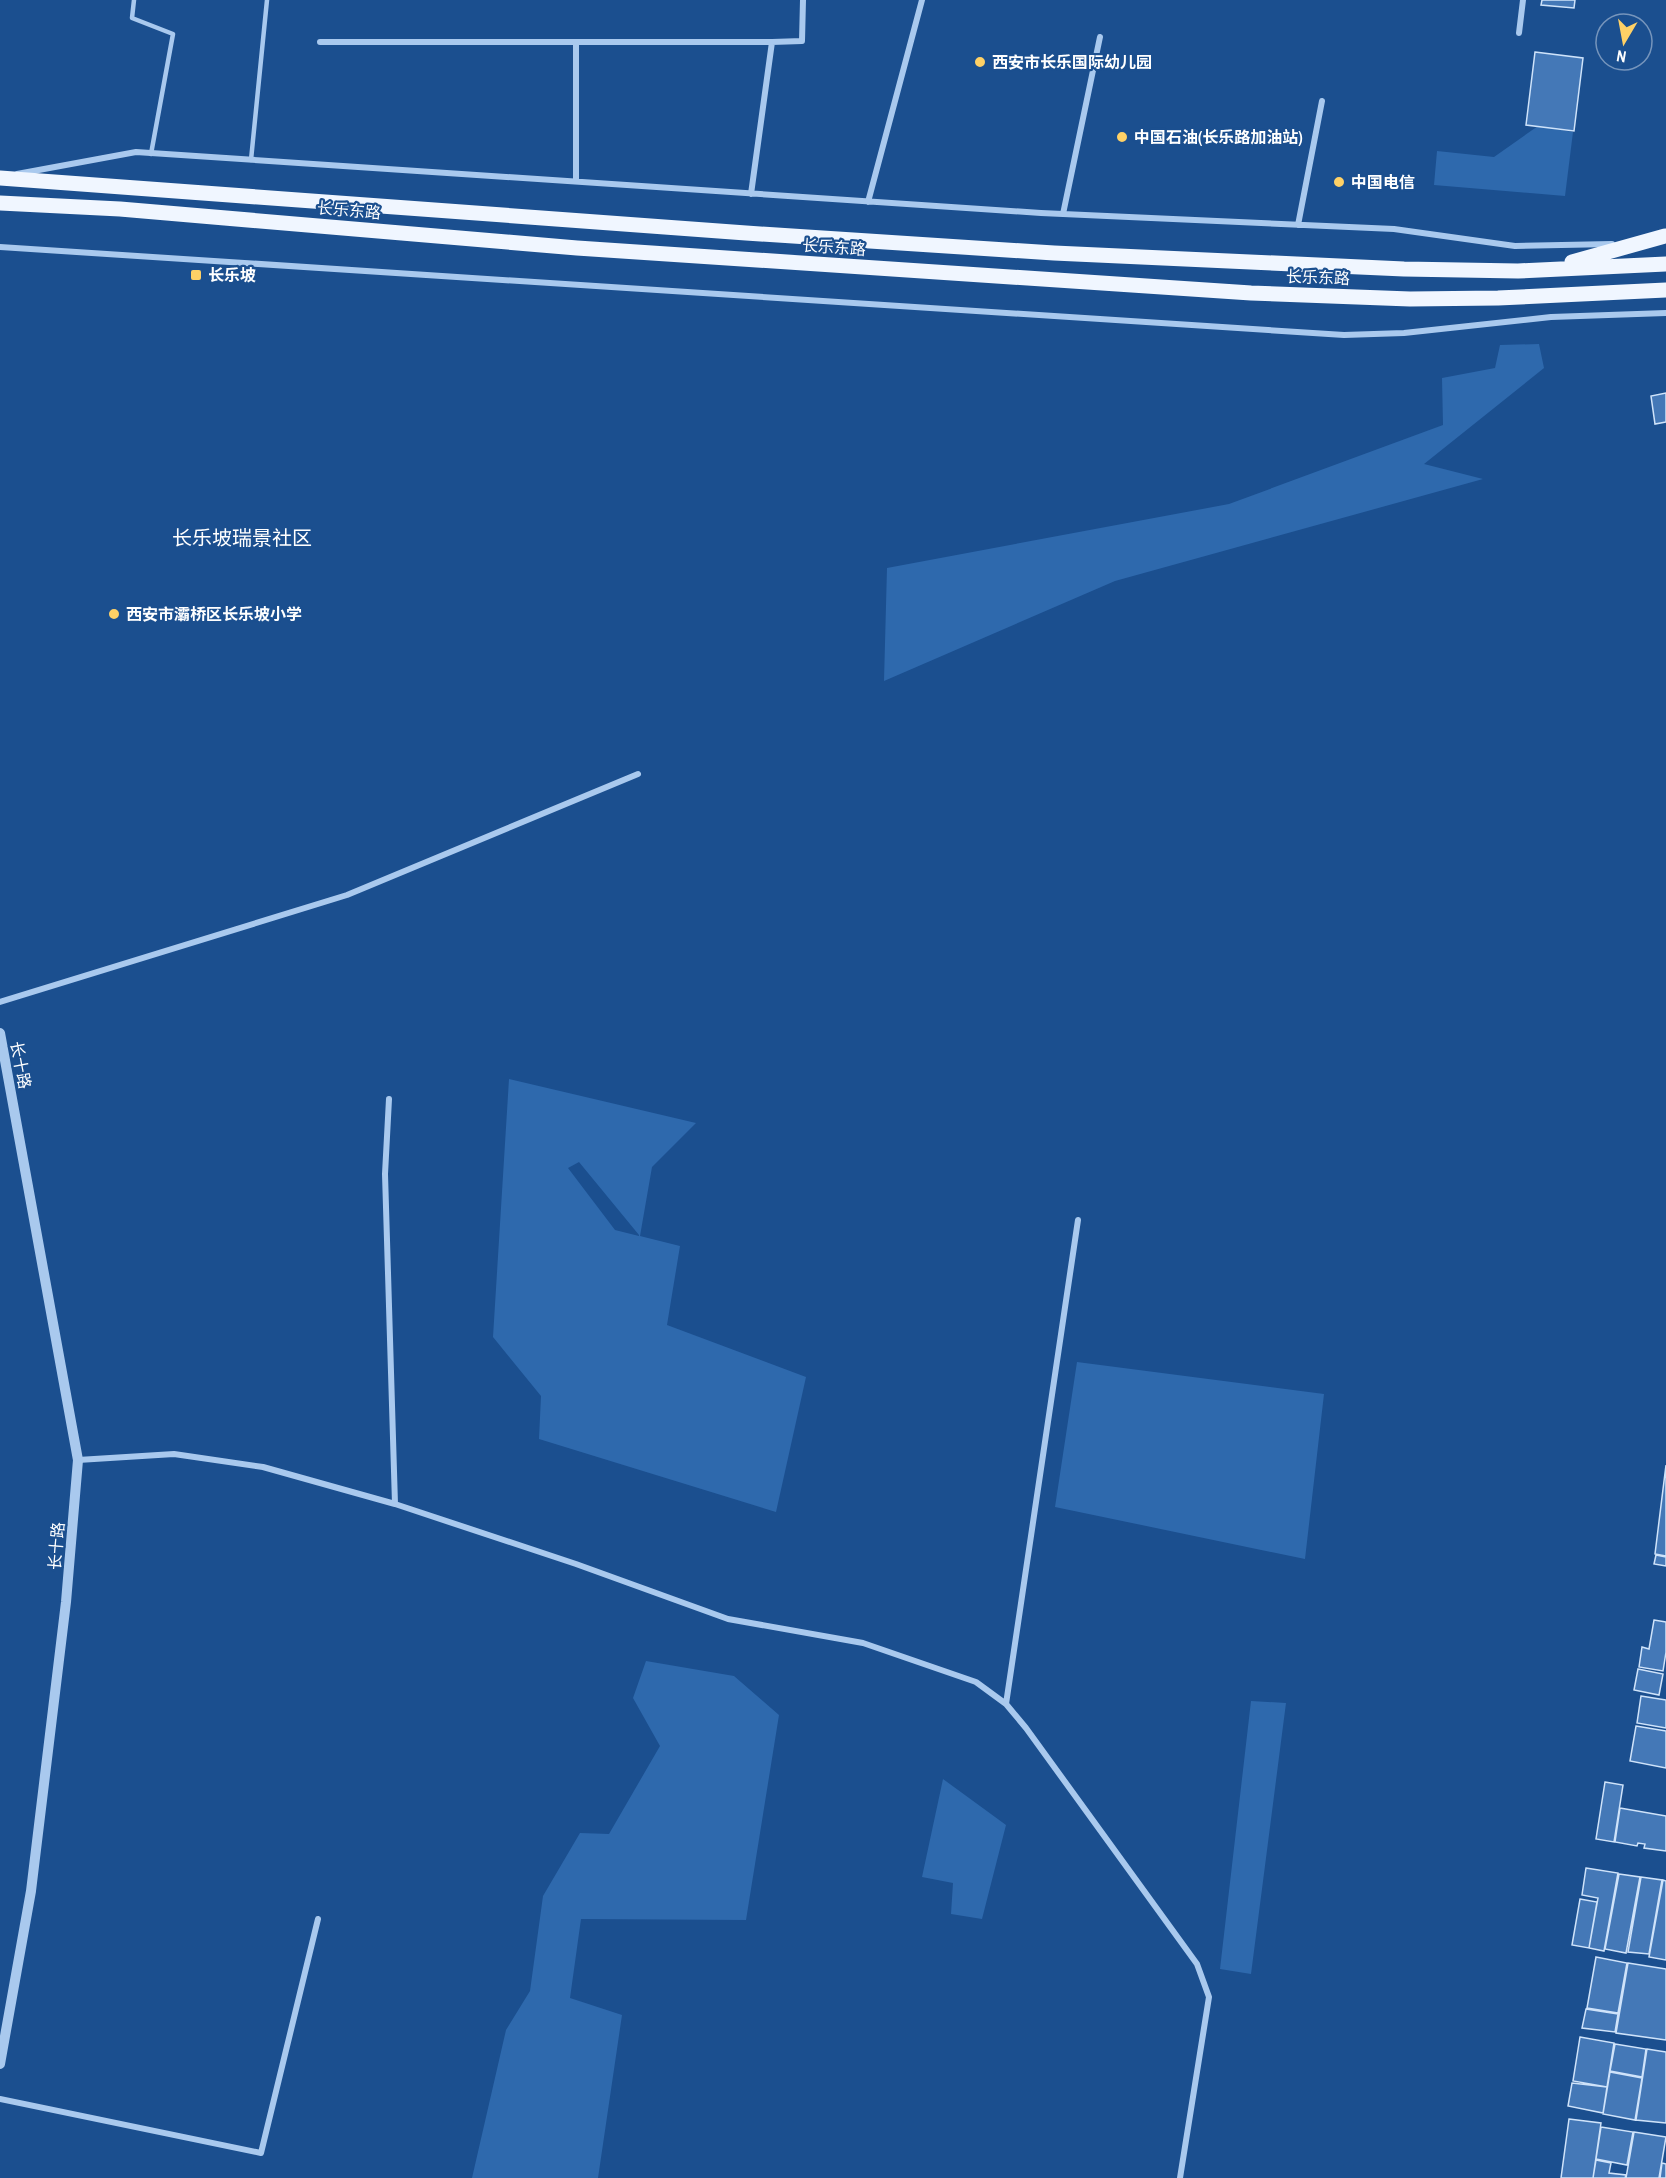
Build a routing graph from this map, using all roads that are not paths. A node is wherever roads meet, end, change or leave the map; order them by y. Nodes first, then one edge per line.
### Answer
1 (134, 0) edge
2 (267, 0) edge
3 (803, 0) edge
4 (922, 0) edge
5 (1523, 0) edge
6 (1519, 33) dead end
7 (1100, 37) dead end
8 (320, 42) dead end
9 (576, 42) junction
10 (772, 42) junction
11 (1322, 101) dead end
12 (151, 154) junction
13 (251, 160) junction
14 (0, 177) edge
15 (576, 181) junction
16 (751, 194) junction
17 (868, 202) junction
18 (0, 203) edge
19 (1063, 214) junction
20 (1298, 225) junction
21 (1665, 235) edge
22 (0, 247) edge
23 (1666, 264) edge
24 (1545, 270) junction
25 (1666, 290) edge
26 (1666, 313) edge
27 (638, 774) dead end
28 (0, 1002) edge
29 (0, 1033) edge
30 (389, 1099) dead end
31 (1078, 1220) dead end
32 (78, 1460) junction
33 (394, 1504) junction
34 (1006, 1704) junction
35 (318, 1919) dead end
36 (0, 2064) edge
37 (0, 2099) edge
38 (1180, 2178) edge

1 - 12 lane
2 - 13 lane
3 - 10 street
4 - 17 street
5 - 6 street
7 - 19 street
8 - 9 street
9 - 10 street
9 - 15 street
10 - 16 street
11 - 20 street
12 - 13 street
12 - 14 street
13 - 15 street
14 - 24 main road, 长乐东路
15 - 16 street
16 - 17 street
17 - 19 street
18 - 25 main road, 长乐东路
19 - 20 street
20 - 21 street
21 - 24 main road
22 - 26 street
23 - 24 main road, 长乐东路
27 - 28 street
29 - 32 street, 长十路
30 - 33 street
31 - 34 street
32 - 33 street
32 - 36 street, 长十路
33 - 34 street
34 - 38 street
35 - 37 street

